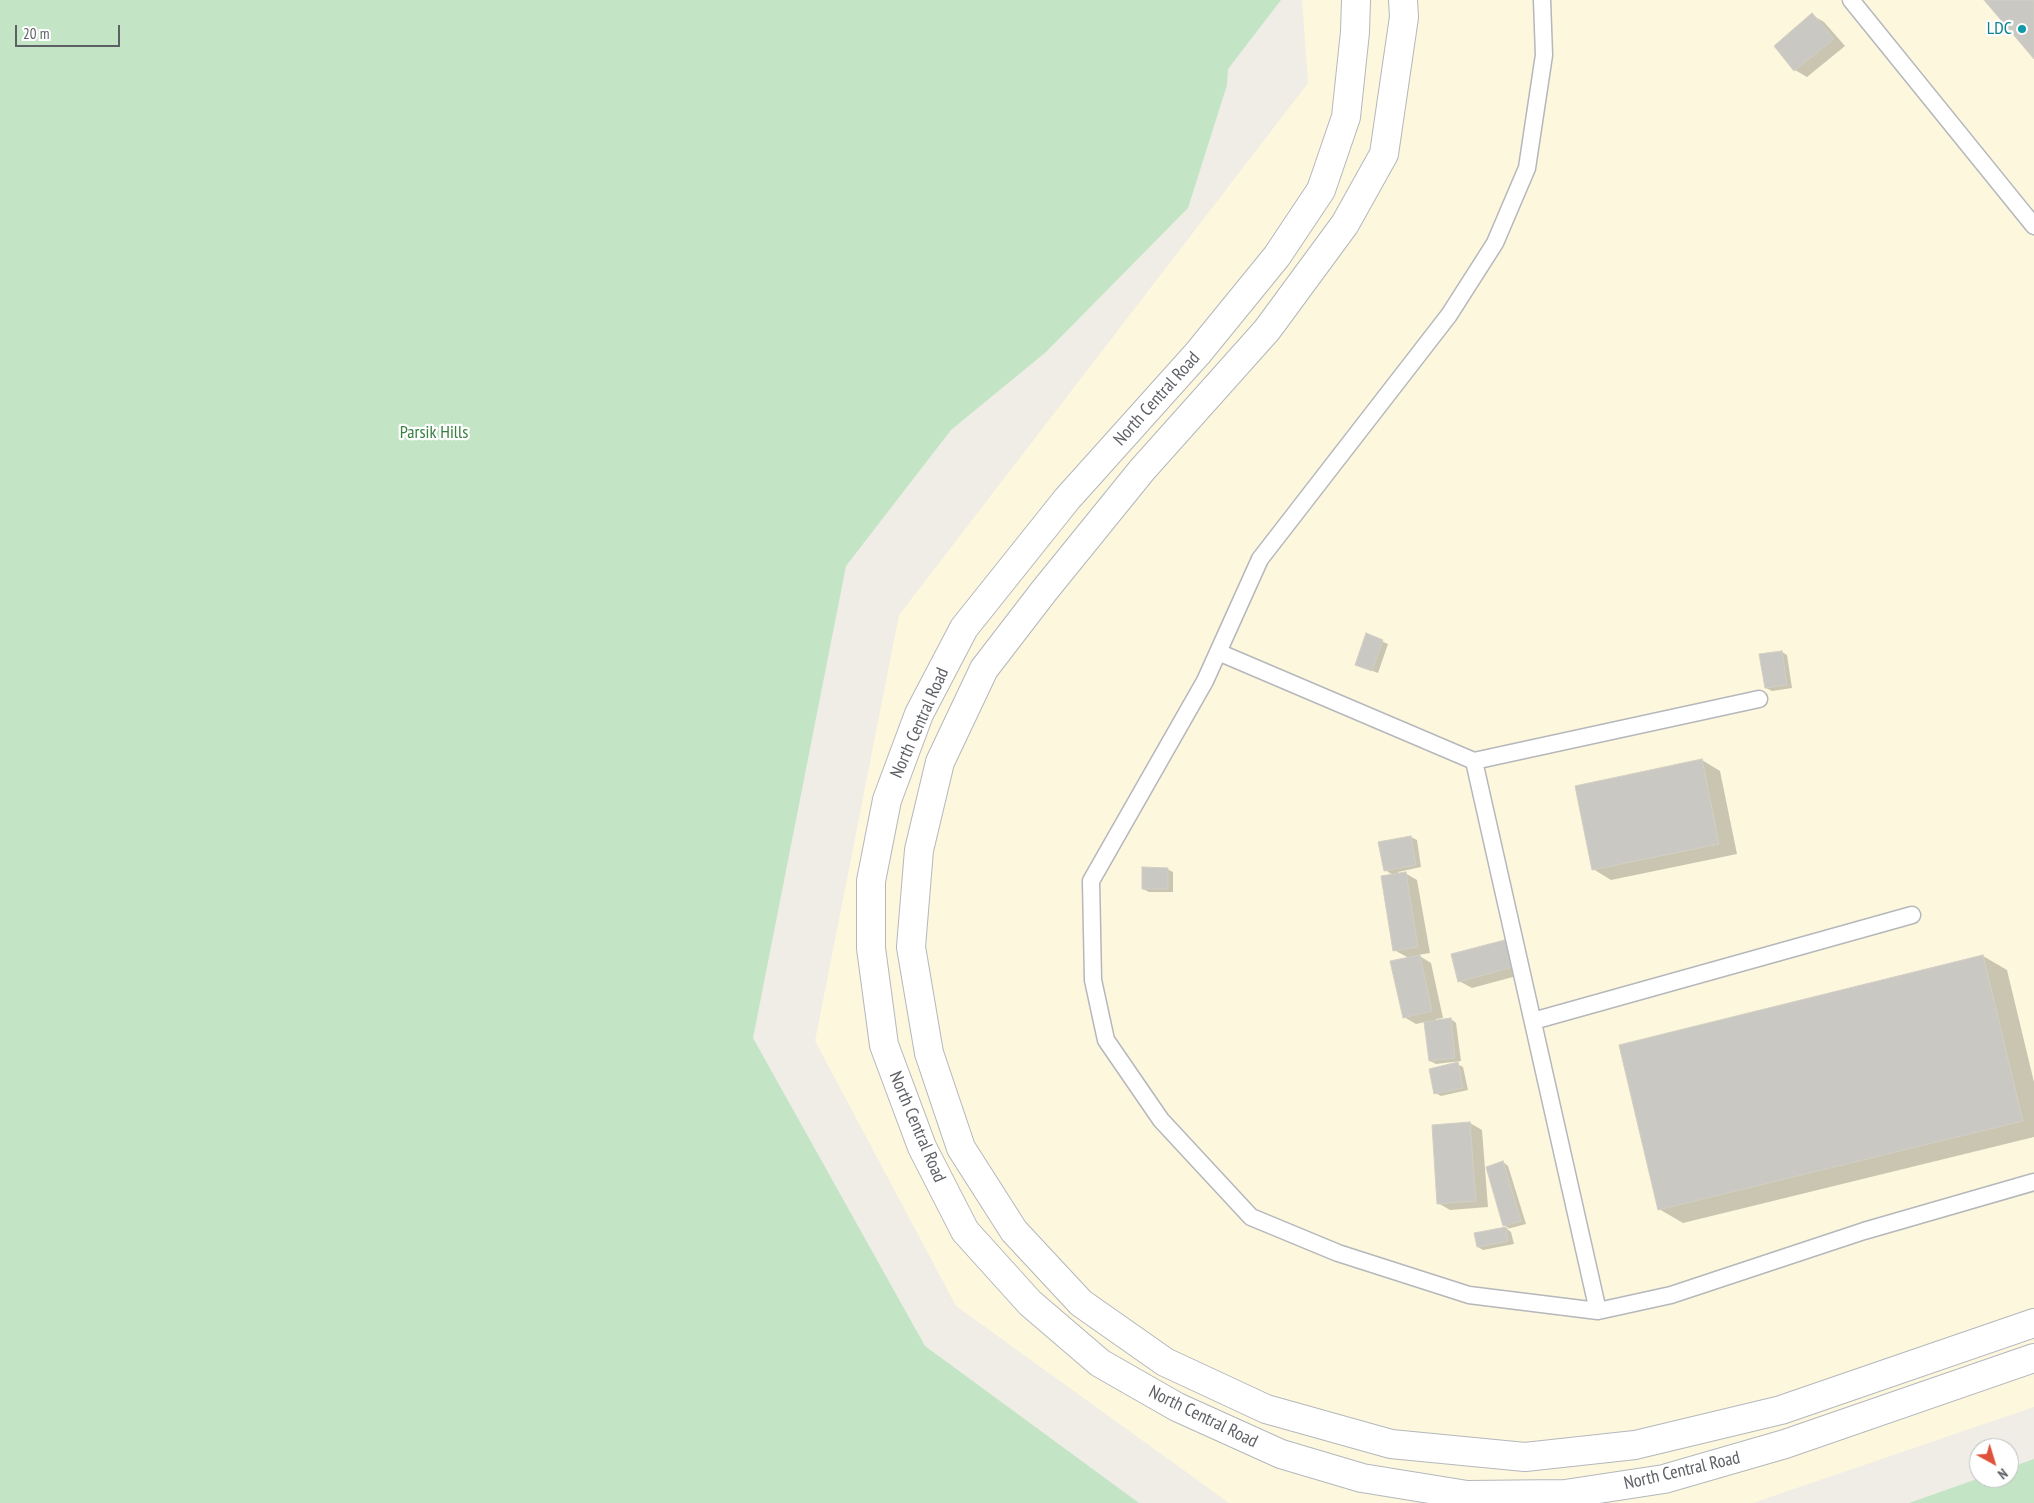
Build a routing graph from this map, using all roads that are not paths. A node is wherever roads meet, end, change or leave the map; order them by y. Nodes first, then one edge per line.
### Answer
1 (1356, 0) edge
2 (1403, 0) edge
3 (1542, 0) edge
4 (1851, 0) edge
5 (2034, 226) edge
6 (1218, 652) junction
7 (1759, 699) dead end
8 (1474, 762) junction
9 (1912, 915) dead end
10 (1533, 1021) junction
11 (2034, 1182) edge
12 (1598, 1310) junction
13 (2034, 1323) edge
14 (2034, 1358) edge

1 - 14 main road, North Central Road
2 - 13 main road, North Central Road
3 - 6 lane
4 - 5 lane
6 - 8 lane
6 - 12 lane
7 - 8 lane
8 - 10 lane
9 - 10 lane
10 - 12 lane
11 - 12 lane

